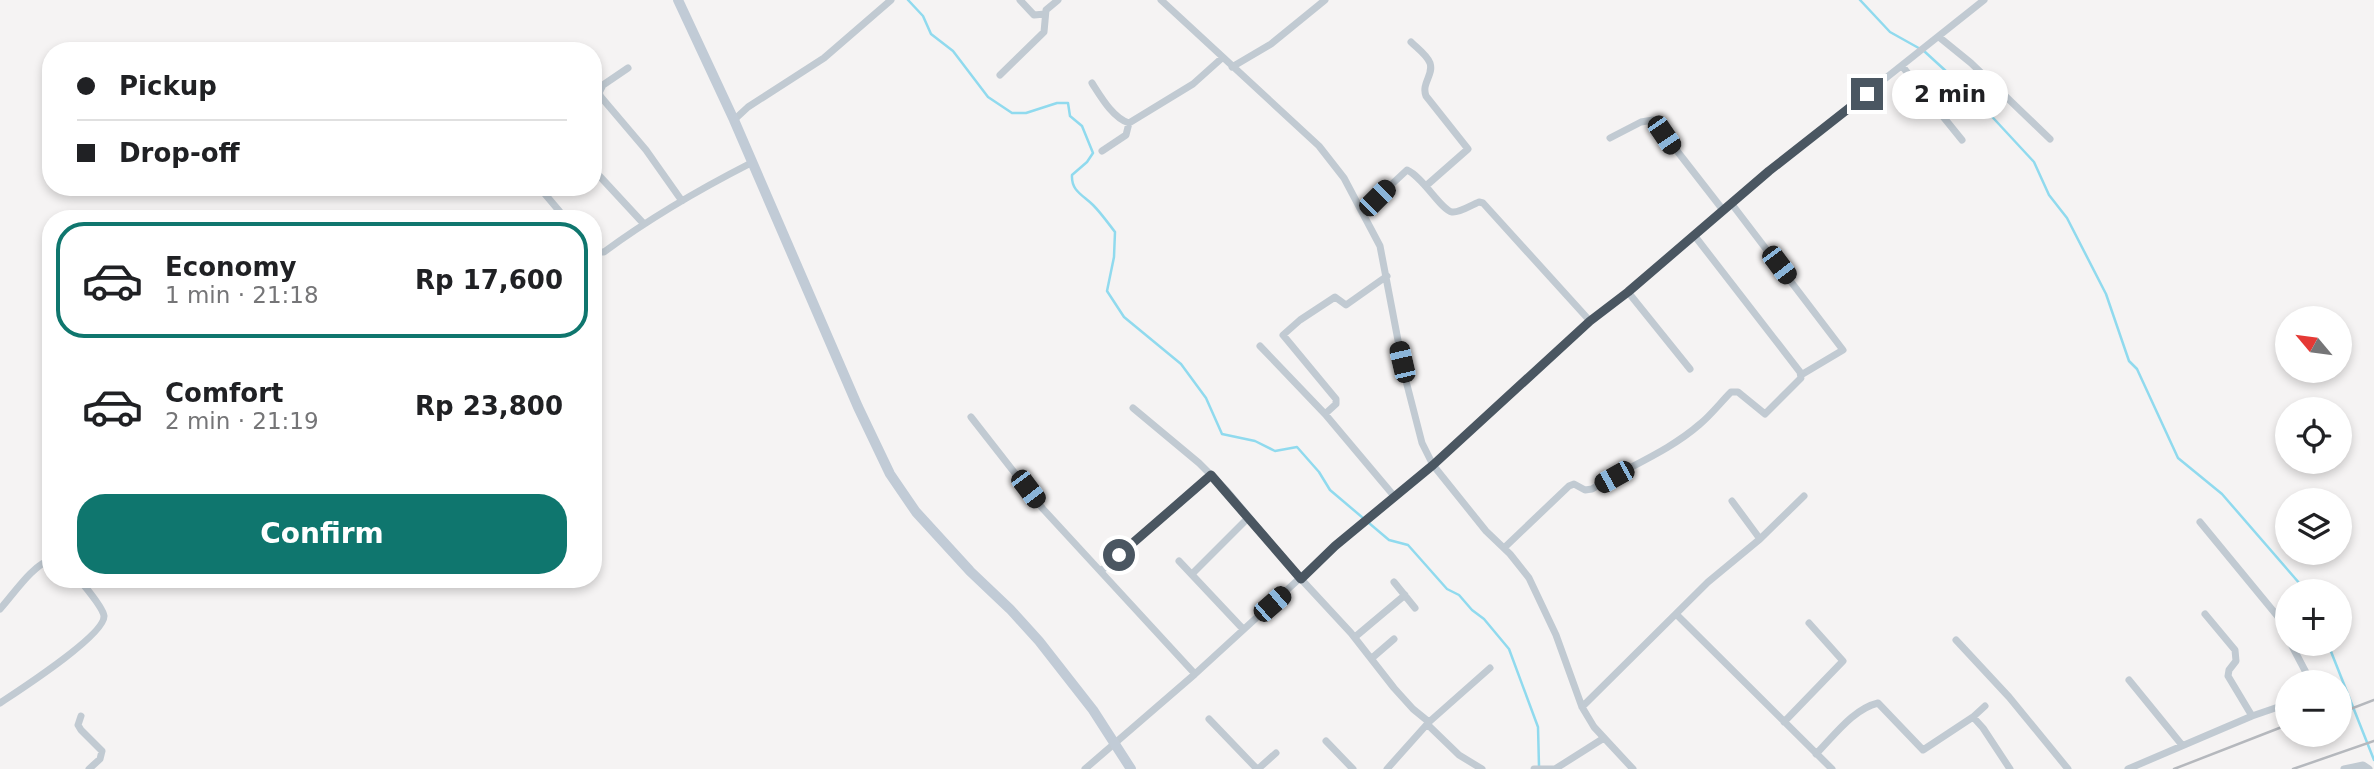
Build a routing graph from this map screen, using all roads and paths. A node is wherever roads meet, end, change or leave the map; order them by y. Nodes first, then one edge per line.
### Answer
1 (678, 0) edge
2 (891, 0) edge
3 (1020, 0) edge
4 (1058, 0) edge
5 (1161, 0) edge
6 (1325, 0) edge
7 (1984, 0) edge
8 (1045, 14) junction
9 (1939, 37) junction
10 (1411, 41) dead end
11 (1222, 58) junction
12 (1902, 66) junction
13 (1232, 67) junction
14 (628, 68) dead end
15 (1000, 75) dead end
16 (1092, 83) dead end
17 (602, 87) edge
18 (602, 98) edge
19 (734, 120) junction
20 (1129, 123) junction
21 (1610, 138) dead end
22 (1962, 139) dead end
23 (2050, 139) dead end
24 (1102, 151) dead end
25 (751, 163) junction
26 (602, 179) edge
27 (1427, 185) junction
28 (547, 196) edge
29 (682, 201) junction
30 (1731, 203) junction
31 (558, 210) edge
32 (1723, 210) junction
33 (1363, 211) junction
34 (643, 223) junction
35 (1694, 235) junction
36 (602, 252) edge
37 (1387, 276) junction
38 (1628, 292) junction
39 (1590, 321) junction
40 (1260, 346) dead end
41 (1690, 369) dead end
42 (1801, 375) junction
43 (1133, 408) dead end
44 (1325, 414) junction
45 (971, 417) dead end
46 (1433, 465) junction
47 (1211, 475) junction
48 (1394, 496) junction
49 (1804, 496) dead end
50 (1732, 501) dead end
51 (1248, 518) junction
52 (2200, 523) dead end
53 (1760, 539) junction
54 (1504, 548) junction
55 (1179, 561) dead end
56 (42, 563) edge
57 (1101, 571) junction
58 (1192, 574) junction
59 (1301, 579) junction
60 (1394, 582) dead end
61 (86, 588) edge
62 (1405, 595) junction
63 (1415, 608) dead end
64 (0, 609) edge
65 (2275, 613) edge
66 (1676, 614) junction
67 (2205, 614) dead end
68 (1809, 624) dead end
69 (1243, 629) junction
70 (1355, 637) junction
71 (1394, 639) dead end
72 (1956, 640) dead end
73 (1371, 658) junction
74 (1490, 668) dead end
75 (1195, 674) junction
76 (2129, 680) dead end
77 (0, 703) edge
78 (1985, 706) dead end
79 (1582, 707) junction
80 (2275, 708) edge
81 (81, 716) dead end
82 (2252, 716) junction
83 (1973, 717) junction
84 (1209, 719) dead end
85 (1784, 722) junction
86 (1428, 723) junction
87 (1604, 738) junction
88 (1326, 741) dead end
89 (1114, 743) junction
90 (2182, 745) junction
91 (1276, 753) dead end
92 (1816, 754) junction
93 (1548, 768) edge
94 (89, 769) edge
95 (1085, 769) edge
96 (1131, 769) edge
97 (1257, 769) edge
98 (1353, 769) edge
99 (1387, 769) edge
100 (1482, 769) edge
101 (1534, 769) edge
102 (1555, 769) edge
103 (1633, 769) edge
104 (1832, 769) edge
105 (2010, 769) edge
106 (2068, 769) edge
107 (2128, 769) edge
108 (2344, 769) edge
109 (2369, 769) edge

1 - 19 street
2 - 19 street
3 - 8 street
4 - 8 street
5 - 11 street
6 - 13 street
7 - 9 street
8 - 15 street
9 - 12 street
9 - 23 street
10 - 27 street
11 - 13 street
11 - 20 street
12 - 22 street
12 - 30 street
13 - 33 street
14 - 17 street
16 - 20 street
18 - 29 street
19 - 25 street
20 - 24 street
21 - 32 street
25 - 29 street
25 - 89 street
26 - 34 street
27 - 33 street
27 - 39 street
28 - 31 street
29 - 34 street
30 - 32 street
30 - 42 street
32 - 35 street
33 - 37 street
34 - 36 street
35 - 38 street
35 - 42 street
37 - 44 street
37 - 46 street
38 - 39 street
38 - 41 street
39 - 46 street
40 - 44 street
42 - 54 street
43 - 47 street
44 - 48 street
45 - 57 street
46 - 48 street
46 - 54 street
47 - 51 street
47 - 57 street
48 - 59 street
49 - 53 street
50 - 53 street
51 - 58 street
51 - 59 street
52 - 65 street
53 - 66 street
54 - 79 street
55 - 58 street
56 - 64 street
57 - 75 street
58 - 69 street
59 - 69 street
59 - 70 street
60 - 62 street
61 - 77 street
62 - 63 street
62 - 70 street
66 - 79 street
66 - 85 street
67 - 82 street
68 - 85 street
69 - 75 street
70 - 73 street
71 - 73 street
72 - 106 street
73 - 86 street
74 - 86 street
75 - 89 street
76 - 90 street
78 - 83 street
79 - 87 street
80 - 82 street
81 - 94 street
82 - 90 street
83 - 92 street
83 - 105 street
84 - 97 street
85 - 92 street
86 - 99 street
86 - 100 street
87 - 102 street
87 - 103 street
88 - 98 street
89 - 95 street
89 - 96 street
90 - 107 street
91 - 97 street
92 - 104 street
93 - 101 street
93 - 102 street
108 - 109 street

